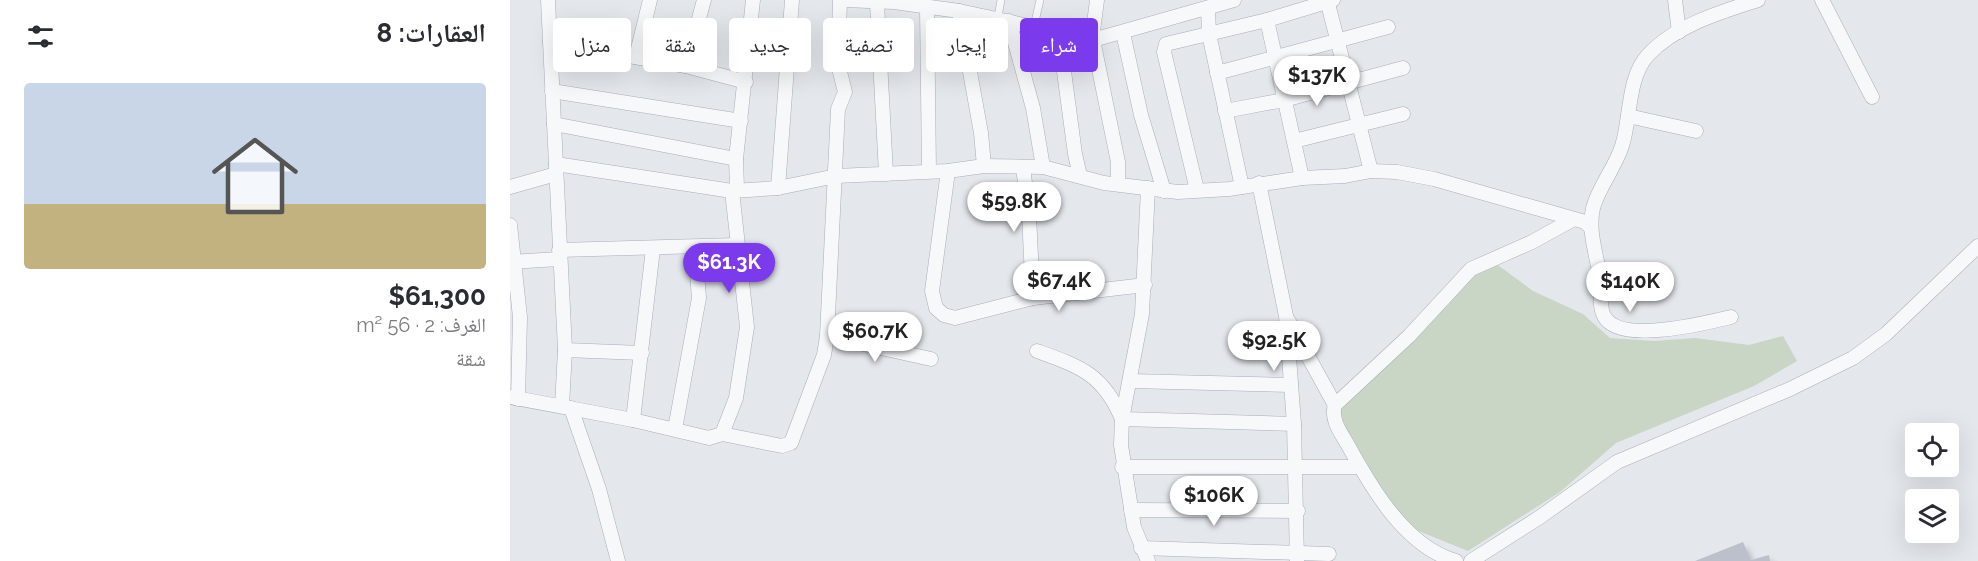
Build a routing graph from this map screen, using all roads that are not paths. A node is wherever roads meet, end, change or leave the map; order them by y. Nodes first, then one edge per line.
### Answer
1 (548, 0) edge
2 (650, 0) edge
3 (704, 0) edge
4 (753, 0) edge
5 (792, 0) edge
6 (847, 0) edge
7 (1001, 0) edge
8 (1040, 0) edge
9 (1097, 0) edge
10 (1234, 0) edge
11 (1329, 0) edge
12 (1675, 0) edge
13 (1758, 0) edge
14 (1822, 0) edge
15 (894, 1) edge
16 (877, 3) junction
17 (1206, 6) edge
18 (927, 8) junction
19 (959, 11) junction
20 (699, 18) edge
21 (998, 18) edge
22 (1003, 18) edge
23 (1036, 18) edge
24 (1095, 18) edge
25 (1267, 20) junction
26 (1388, 27) dead end
27 (1679, 32) junction
28 (1123, 33) junction
29 (1008, 34) edge
30 (1209, 34) junction
31 (1098, 38) edge
32 (1337, 39) junction
33 (550, 42) junction
34 (636, 57) junction
35 (1274, 57) junction
36 (643, 58) edge
37 (1098, 63) edge
38 (1403, 68) dead end
39 (708, 72) edge
40 (1064, 72) edge
41 (1217, 73) junction
42 (746, 82) junction
43 (1347, 82) junction
44 (552, 91) junction
45 (1872, 97) dead end
46 (1284, 100) junction
47 (1225, 111) junction
48 (1403, 114) dead end
49 (1628, 116) junction
50 (741, 121) junction
51 (554, 124) junction
52 (1358, 126) junction
53 (1696, 131) dead end
54 (1293, 141) junction
55 (736, 159) junction
56 (984, 166) junction
57 (1023, 167) junction
58 (1043, 167) junction
59 (556, 169) junction
60 (929, 171) junction
61 (948, 171) junction
62 (1371, 171) junction
63 (886, 174) junction
64 (836, 176) junction
65 (1080, 176) junction
66 (1302, 178) junction
67 (1259, 183) junction
68 (1118, 184) junction
69 (510, 187) edge
70 (1242, 187) junction
71 (778, 188) junction
72 (1148, 188) junction
73 (735, 190) junction
74 (1197, 190) junction
75 (1164, 191) junction
76 (1572, 220) junction
77 (510, 225) edge
78 (1590, 227) junction
79 (737, 245) junction
80 (1978, 246) edge
81 (695, 247) junction
82 (653, 249) junction
83 (559, 255) junction
84 (513, 262) edge
85 (1145, 285) junction
86 (1033, 298) junction
87 (1286, 316) junction
88 (1731, 317) dead end
89 (827, 336) junction
90 (565, 350) junction
91 (1037, 351) dead end
92 (642, 353) junction
93 (931, 359) dead end
94 (1130, 381) junction
95 (1291, 385) junction
96 (514, 398) edge
97 (1335, 405) junction
98 (567, 407) junction
99 (1122, 419) junction
100 (633, 420) junction
101 (1294, 424) junction
102 (675, 429) junction
103 (722, 434) junction
104 (1122, 467) junction
105 (1296, 467) junction
106 (1360, 467) junction
107 (1131, 510) junction
108 (1298, 511) junction
109 (1141, 548) junction
110 (1329, 554) dead end
111 (1297, 558) edge
112 (618, 561) edge
113 (1148, 561) edge
114 (1456, 561) edge
115 (1471, 561) edge

1 - 33 street
2 - 34 street
3 - 20 street
4 - 42 street
5 - 71 street
6 - 16 street
6 - 64 street
7 - 22 lane
8 - 23 lane
9 - 24 street
10 - 17 street
11 - 25 street
11 - 32 street
12 - 27 street
13 - 27 street
14 - 45 street
15 - 16 street
15 - 18 street
16 - 63 street
17 - 28 street
17 - 30 street
18 - 19 street
18 - 60 street
19 - 21 street
19 - 56 street
25 - 30 street
25 - 35 street
26 - 32 street
27 - 49 street
28 - 31 street
28 - 75 street
29 - 58 street
30 - 41 street
30 - 74 street
32 - 35 street
32 - 43 street
33 - 34 street
33 - 44 street
34 - 36 street
35 - 41 street
35 - 46 street
37 - 68 street
38 - 43 street
39 - 42 street
40 - 65 street
41 - 47 street
42 - 50 street
43 - 46 street
43 - 52 street
44 - 50 street
44 - 51 street
46 - 47 street
46 - 54 street
47 - 70 street
48 - 52 street
49 - 53 street
49 - 78 street
50 - 55 street
51 - 55 street
51 - 59 street
52 - 54 street
52 - 62 street
54 - 66 street
55 - 73 street
56 - 57 street
56 - 61 street
57 - 58 street
57 - 86 street
58 - 65 street
59 - 69 street
59 - 73 street
59 - 83 street
60 - 61 street
60 - 63 street
61 - 86 street
62 - 66 street
62 - 76 street
63 - 64 street
64 - 71 street
64 - 89 street
65 - 68 street
66 - 67 street
67 - 70 street
67 - 87 street
68 - 72 street
70 - 74 street
71 - 73 street
72 - 75 street
72 - 85 street
73 - 79 street
74 - 75 street
76 - 78 street
76 - 97 street
77 - 84 street
78 - 88 street
79 - 81 street
79 - 103 street
80 - 115 street
81 - 82 street
81 - 102 street
82 - 83 street
82 - 92 street
83 - 84 street
83 - 90 street
84 - 96 street
85 - 86 street
85 - 94 street
87 - 95 street
87 - 97 street
89 - 93 street
89 - 103 street
90 - 92 street
90 - 98 street
91 - 99 street
92 - 100 street
94 - 95 street
94 - 99 street
95 - 101 street
96 - 98 street
97 - 106 street
98 - 100 street
98 - 112 street
99 - 101 street
99 - 104 street
100 - 102 street
101 - 105 street
102 - 103 street
104 - 105 street
104 - 107 street
105 - 106 street
105 - 108 street
106 - 114 street
107 - 108 street
107 - 109 street
108 - 111 street
109 - 111 street
109 - 113 street
110 - 111 street

